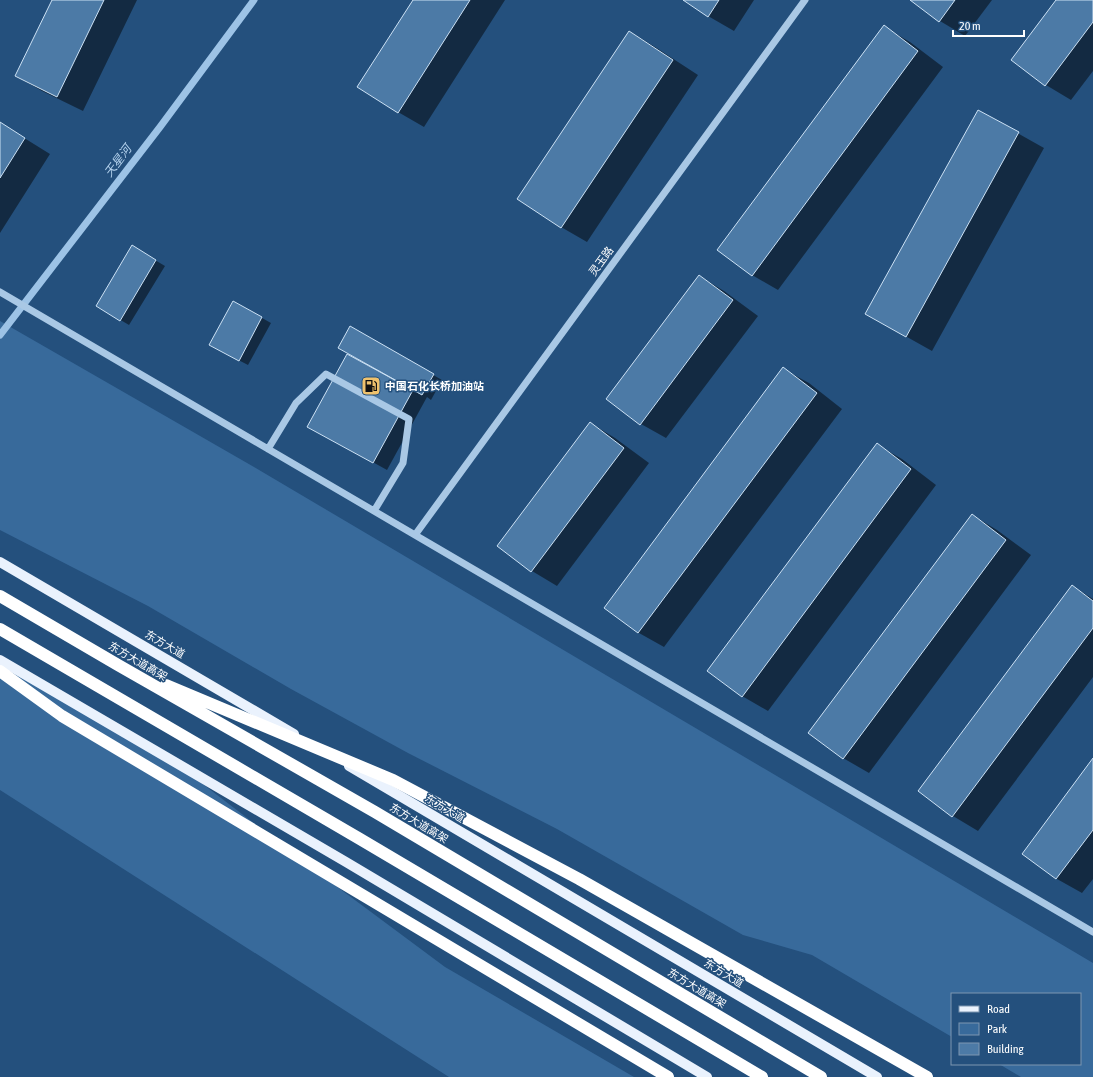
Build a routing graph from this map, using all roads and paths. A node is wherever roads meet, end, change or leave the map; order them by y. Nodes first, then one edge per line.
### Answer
1 (805, 0) edge
2 (0, 292) edge
3 (268, 449) junction
4 (374, 511) junction
5 (415, 535) junction
6 (0, 562) edge
7 (0, 596) edge
8 (0, 629) edge
9 (0, 660) edge
10 (118, 665) junction
11 (0, 671) edge
12 (1093, 932) edge
13 (668, 1077) edge
14 (707, 1077) edge
15 (762, 1077) edge
16 (821, 1077) edge
17 (877, 1077) edge
18 (927, 1077) edge

1 - 5 street, 灵玉路
2 - 3 street
3 - 4 street
3 - 4 street
4 - 5 street
5 - 12 street
6 - 17 main road, 东方大道
7 - 10 highway, 东方大道高架
8 - 15 highway
9 - 14 main road
10 - 16 highway, 东方大道高架
10 - 18 highway
11 - 13 highway

